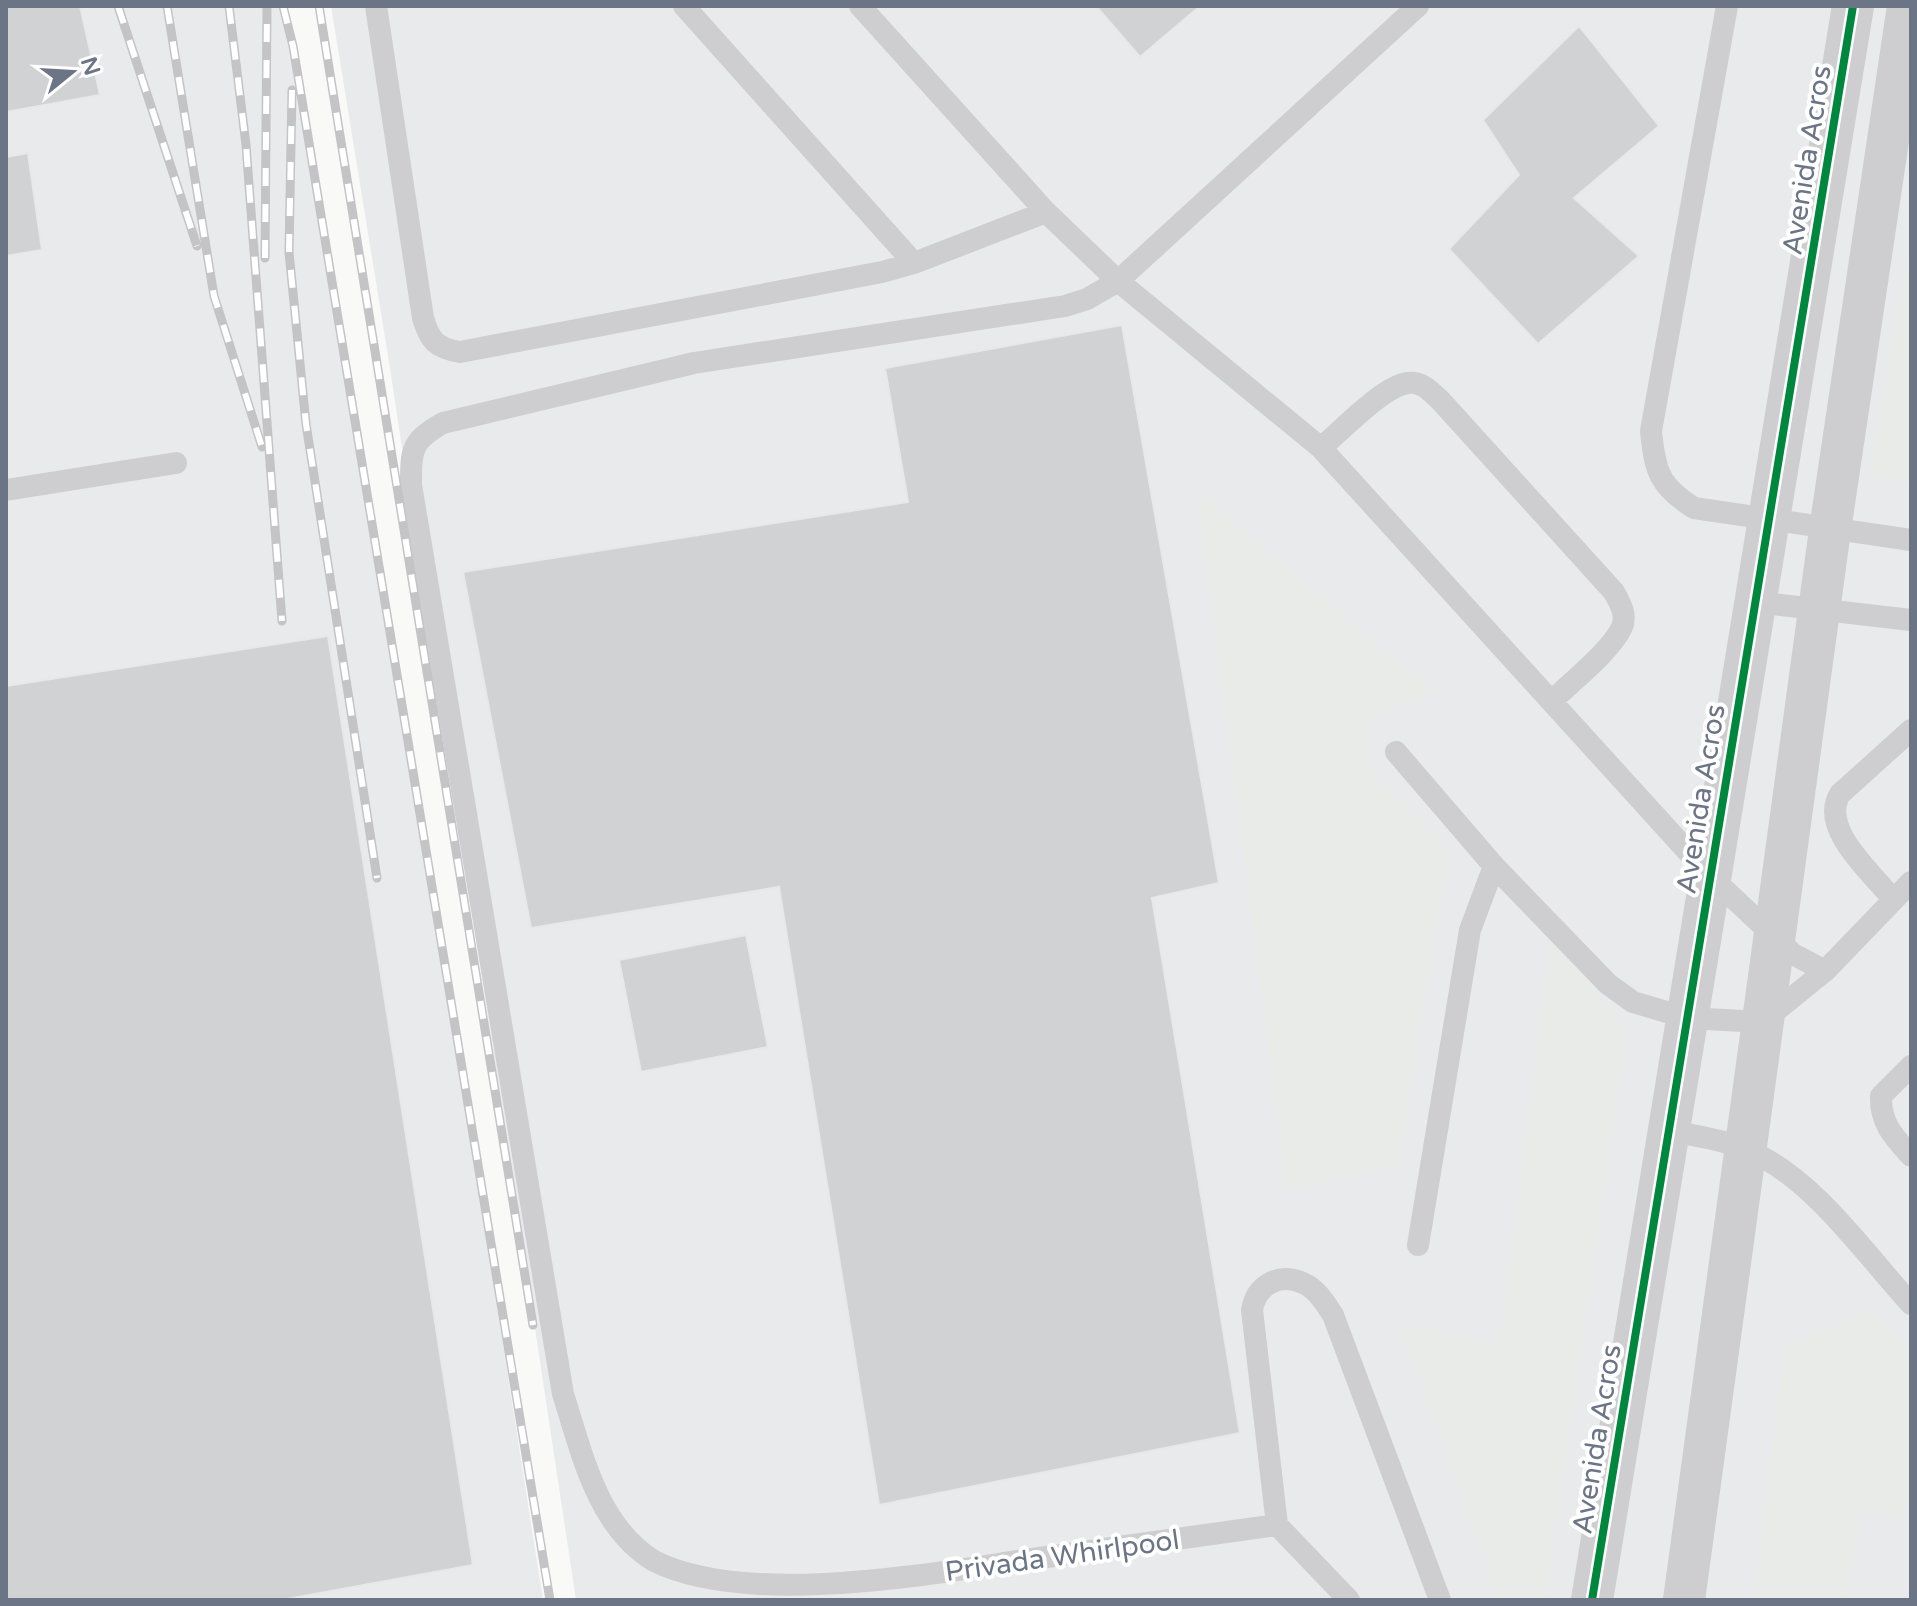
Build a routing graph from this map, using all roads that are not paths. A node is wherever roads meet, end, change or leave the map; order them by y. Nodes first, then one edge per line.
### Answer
1 (376, 6) edge
2 (684, 6) edge
3 (860, 6) edge
4 (1418, 6) edge
5 (1727, 6) edge
6 (1853, 6) edge
7 (1908, 6) edge
8 (1046, 212) junction
9 (914, 263) junction
10 (1118, 281) junction
11 (1321, 448) junction
12 (176, 463) dead end
13 (6, 490) edge
14 (1769, 521) junction
15 (1830, 530) junction
16 (1911, 540) edge
17 (1755, 602) junction
18 (1819, 612) junction
19 (1911, 620) edge
20 (1552, 701) junction
21 (1911, 730) edge
22 (1396, 752) dead end
23 (1494, 866) junction
24 (1710, 876) junction
25 (1911, 882) edge
26 (1892, 898) junction
27 (1775, 934) junction
28 (1825, 971) junction
29 (1687, 1018) junction
30 (1762, 1022) junction
31 (1911, 1066) edge
32 (1668, 1130) junction
33 (1746, 1149) junction
34 (1911, 1156) edge
35 (1418, 1245) dead end
36 (1911, 1304) edge
37 (1277, 1525) junction
38 (834, 1594) edge
39 (1349, 1600) edge
40 (1440, 1600) edge
41 (1592, 1600) edge
42 (1684, 1600) edge

1 - 9 lane
2 - 9 lane
3 - 8 lane
4 - 10 lane, Privada Whirlpool
5 - 14 lane
6 - 14 street, Avenida Acros
7 - 15 street
8 - 9 lane
8 - 10 lane
10 - 11 lane
10 - 38 lane, Privada Whirlpool
11 - 20 lane
11 - 20 lane
12 - 13 lane
14 - 15 lane
14 - 17 street, Avenida Acros
15 - 16 lane
15 - 18 street
17 - 18 lane
17 - 24 street, Avenida Acros
18 - 19 lane
18 - 27 street
20 - 24 lane
21 - 26 lane
22 - 23 lane
23 - 29 lane
23 - 35 lane
24 - 27 lane
24 - 29 street, Avenida Acros
25 - 26 lane
26 - 28 lane
27 - 28 lane
27 - 30 street
28 - 30 lane
29 - 30 lane
29 - 32 street, Avenida Acros
30 - 33 street
31 - 34 lane
32 - 33 lane
32 - 41 street, Avenida Acros
33 - 36 lane
33 - 42 street
37 - 38 lane, Privada Whirlpool
37 - 39 lane
37 - 40 lane

